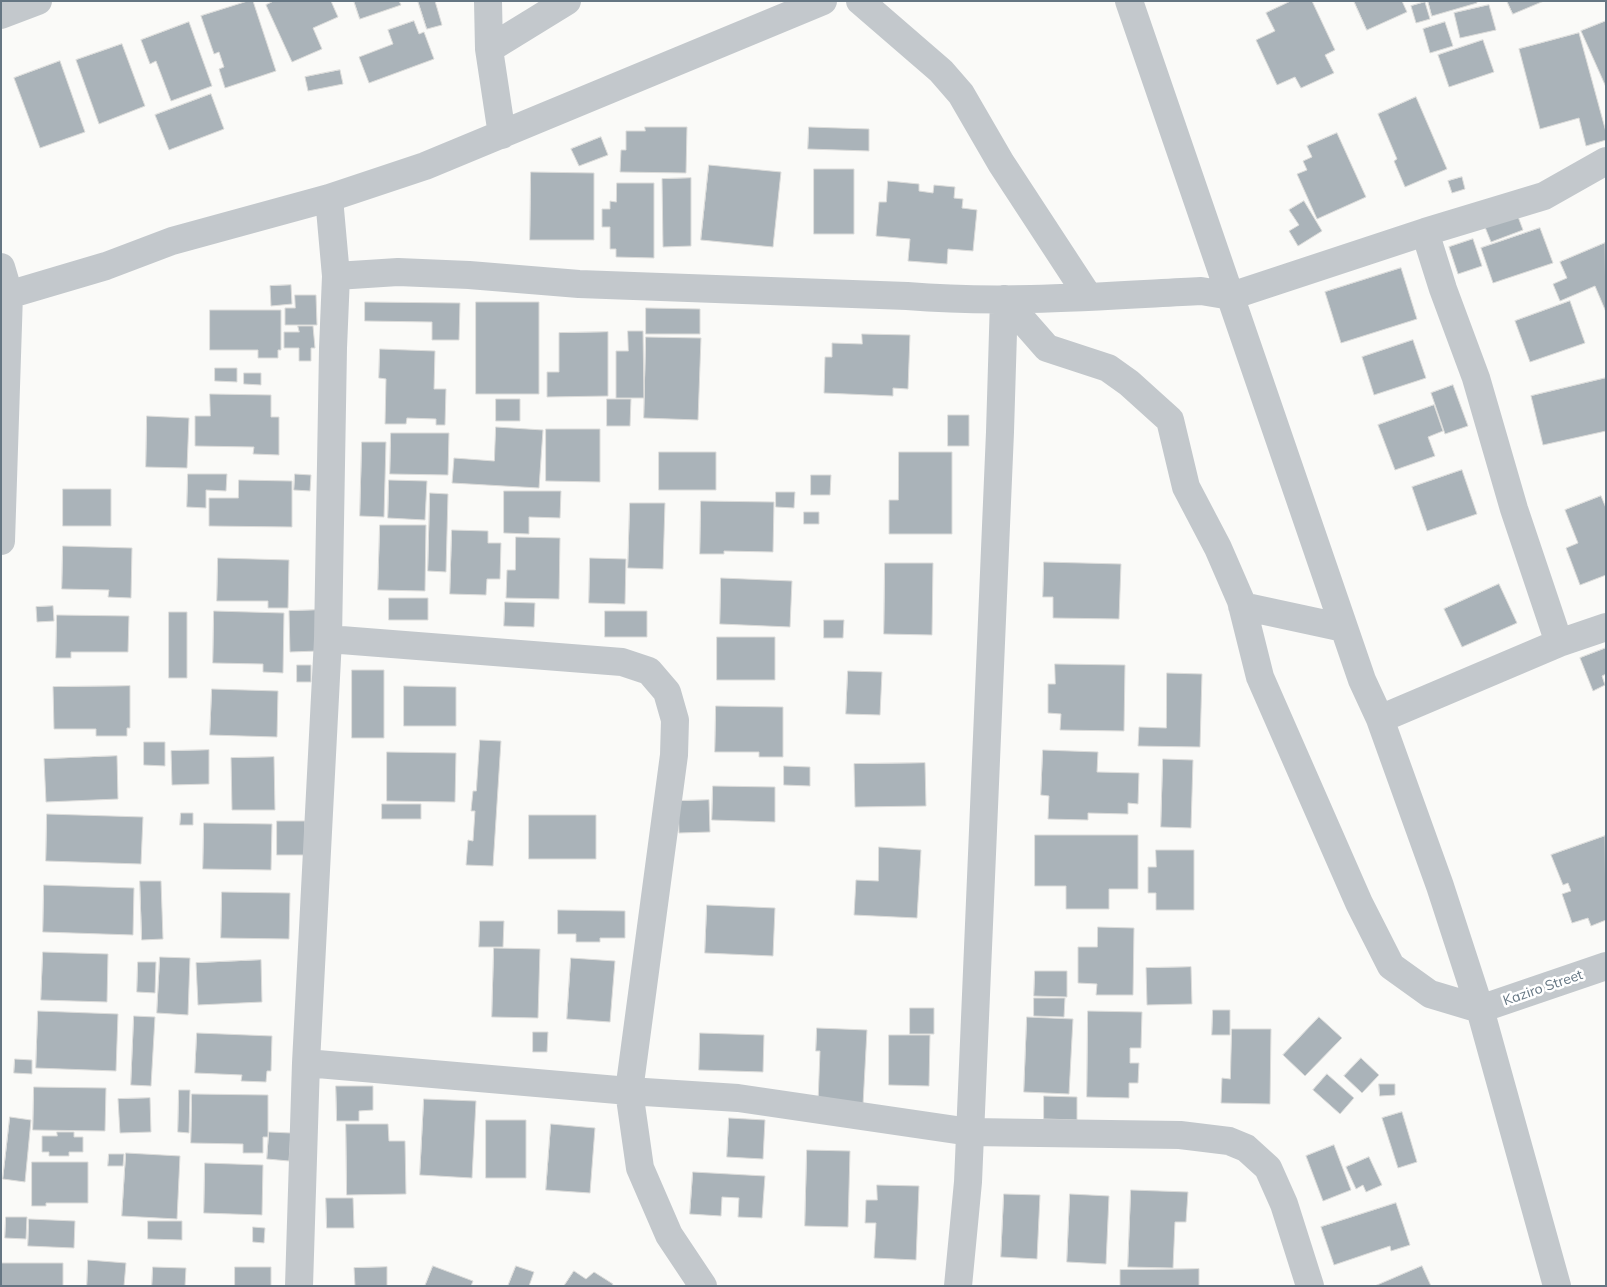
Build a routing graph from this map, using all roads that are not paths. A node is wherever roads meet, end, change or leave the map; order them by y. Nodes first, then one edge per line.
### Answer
1 (38, 1) edge
2 (488, 1) edge
3 (567, 1) edge
4 (823, 1) edge
5 (860, 1) edge
6 (1129, 1) edge
7 (1, 15) edge
8 (489, 50) junction
9 (502, 135) junction
10 (1606, 160) edge
11 (329, 198) junction
12 (1425, 232) junction
13 (1, 267) edge
14 (336, 276) junction
15 (5, 295) edge
16 (1088, 296) junction
17 (1231, 296) junction
18 (1004, 299) junction
19 (1, 541) edge
20 (1242, 606) junction
21 (1606, 627) edge
22 (1344, 628) junction
23 (328, 640) junction
24 (1559, 643) junction
25 (1380, 718) junction
26 (1606, 966) edge
27 (1480, 1009) junction
28 (306, 1063) junction
29 (630, 1091) junction
30 (970, 1132) junction
31 (299, 1286) edge
32 (703, 1286) edge
33 (958, 1286) edge
34 (1310, 1286) edge
35 (1557, 1286) edge

1 - 7 street
2 - 8 street
3 - 8 street
4 - 9 street
5 - 16 street
6 - 17 street
8 - 9 street
9 - 11 street
10 - 12 street
11 - 14 street
11 - 15 street
12 - 17 street
12 - 24 street
13 - 15 street
14 - 18 street
14 - 23 street
15 - 19 street
16 - 17 street
16 - 18 street
17 - 22 street
18 - 20 street
18 - 30 street
20 - 22 street
20 - 27 street
21 - 24 street
22 - 25 street
23 - 28 street
23 - 29 street
24 - 25 street
25 - 27 street
26 - 27 street, Kaziro Street
27 - 35 street
28 - 29 street
28 - 31 street
29 - 30 street
29 - 32 street
30 - 33 street
30 - 34 street

